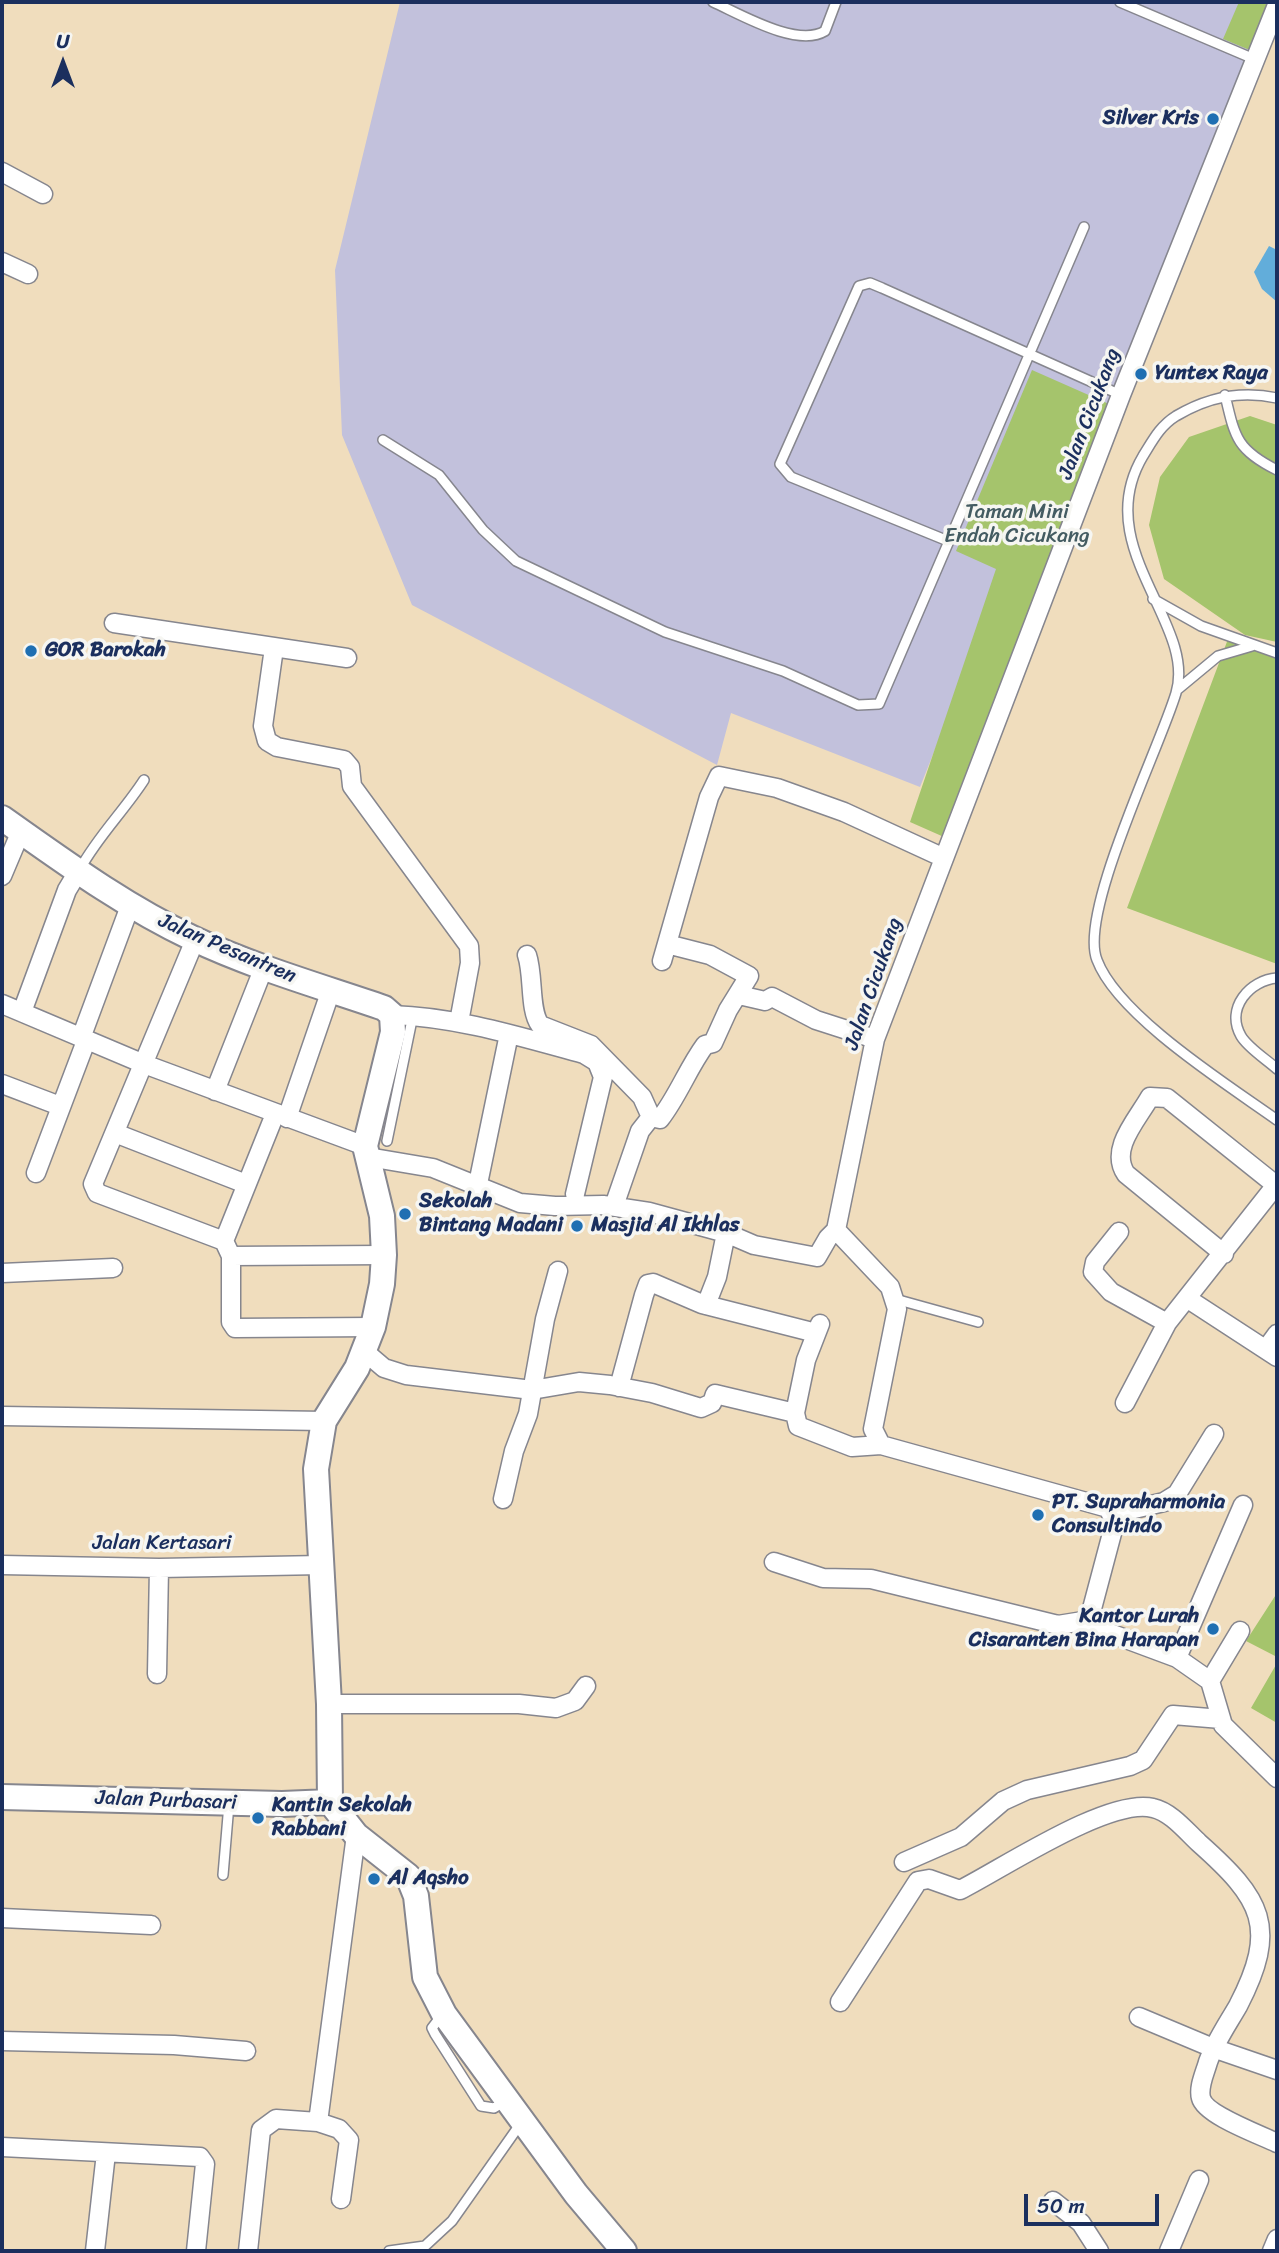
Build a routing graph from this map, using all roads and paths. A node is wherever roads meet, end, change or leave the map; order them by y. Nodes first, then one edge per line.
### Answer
1 (713, 2) edge
2 (836, 2) edge
3 (1120, 2) edge
4 (1277, 5) edge
5 (1254, 59) junction
6 (2, 172) edge
7 (43, 194) dead end
8 (1084, 227) dead end
9 (2, 262) edge
10 (28, 274) dead end
11 (1030, 355) junction
12 (1122, 395) junction
13 (1225, 395) junction
14 (1277, 397) edge
15 (383, 440) dead end
16 (1277, 470) edge
17 (948, 541) junction
18 (1153, 599) junction
19 (114, 623) dead end
20 (1253, 646) junction
21 (274, 649) junction
22 (1277, 653) edge
23 (347, 658) dead end
24 (1177, 690) junction
25 (144, 780) dead end
26 (11, 825) edge
27 (944, 858) junction
28 (79, 870) junction
29 (2, 876) edge
30 (130, 906) junction
31 (195, 940) junction
32 (527, 955) dead end
33 (264, 967) junction
34 (1277, 978) edge
35 (331, 990) junction
36 (739, 995) junction
37 (2, 1004) edge
38 (22, 1012) junction
39 (402, 1015) junction
40 (459, 1022) junction
41 (509, 1034) junction
42 (875, 1039) junction
43 (83, 1040) junction
44 (144, 1064) junction
45 (1277, 1069) edge
46 (2, 1084) edge
47 (215, 1091) junction
48 (60, 1105) junction
49 (281, 1116) junction
50 (651, 1117) junction
51 (1277, 1121) edge
52 (115, 1133) junction
53 (373, 1148) junction
54 (36, 1174) dead end
55 (479, 1179) dead end
56 (246, 1184) junction
57 (1277, 1186) edge
58 (575, 1194) dead end
59 (614, 1206) junction
60 (836, 1230) junction
61 (1119, 1232) dead end
62 (726, 1233) junction
63 (227, 1248) junction
64 (1224, 1254) junction
65 (384, 1255) junction
66 (113, 1268) dead end
67 (558, 1271) dead end
68 (2, 1273) edge
69 (895, 1299) junction
70 (1188, 1299) junction
71 (706, 1305) junction
72 (978, 1322) dead end
73 (1167, 1323) junction
74 (373, 1327) junction
75 (1277, 1334) edge
76 (364, 1351) junction
77 (1271, 1353) edge
78 (619, 1387) junction
79 (533, 1390) junction
80 (1125, 1404) dead end
81 (795, 1413) junction
82 (2, 1416) edge
83 (324, 1421) junction
84 (1214, 1434) dead end
85 (881, 1445) junction
86 (503, 1499) dead end
87 (1243, 1505) dead end
88 (1113, 1514) junction
89 (774, 1562) dead end
90 (2, 1565) edge
91 (322, 1565) junction
92 (159, 1568) junction
93 (1089, 1620) junction
94 (1240, 1630) dead end
95 (1177, 1658) junction
96 (157, 1674) dead end
97 (1210, 1681) junction
98 (586, 1686) dead end
99 (329, 1704) junction
100 (1222, 1719) junction
101 (1277, 1779) edge
102 (2, 1797) edge
103 (330, 1802) junction
104 (229, 1803) junction
105 (356, 1835) junction
106 (904, 1862) dead end
107 (223, 1875) dead end
108 (2, 1918) edge
109 (151, 1925) dead end
110 (840, 2002) dead end
111 (1139, 2017) dead end
112 (2, 2042) edge
113 (1213, 2048) junction
114 (246, 2051) dead end
115 (1277, 2070) edge
116 (522, 2121) junction
117 (318, 2122) junction
118 (1277, 2143) edge
119 (2, 2147) edge
120 (106, 2152) junction
121 (1199, 2180) dead end
122 (341, 2199) dead end
123 (1053, 2201) dead end
124 (1277, 2239) edge
125 (94, 2251) edge
126 (196, 2251) edge
127 (248, 2251) edge
128 (389, 2251) edge
129 (624, 2251) edge
130 (1099, 2251) edge
131 (1169, 2251) edge
132 (1272, 2251) edge

1 - 2 lane
3 - 5 lane
4 - 5 street, Jalan Cicukang
5 - 12 street, Jalan Cicukang
6 - 7 street
8 - 11 lane
9 - 10 street
11 - 12 lane
11 - 17 lane
11 - 17 lane
12 - 27 street, Jalan Cicukang
13 - 14 lane
13 - 16 lane
13 - 18 lane
15 - 17 lane
18 - 20 lane
18 - 24 lane
19 - 21 street
20 - 22 lane
20 - 24 lane
21 - 23 street
21 - 40 street
24 - 51 lane
25 - 28 lane
26 - 28 street, Jalan Pesantren
26 - 29 street
27 - 36 street
27 - 42 street, Jalan Cicukang
28 - 30 street, Jalan Pesantren
28 - 38 street
30 - 31 street, Jalan Pesantren
30 - 43 street
31 - 33 street, Jalan Pesantren
31 - 44 street
32 - 50 street
33 - 35 street, Jalan Pesantren
33 - 47 street
34 - 45 lane
35 - 39 street, Jalan Pesantren
35 - 49 street
36 - 42 street
36 - 50 street
37 - 38 street
38 - 43 street
39 - 40 street
39 - 53 street
40 - 41 street
41 - 55 street
41 - 58 street
42 - 60 street, Jalan Cicukang
43 - 44 street
43 - 48 street
44 - 47 street
44 - 52 street
46 - 48 street
47 - 49 street
48 - 54 street
49 - 53 street
49 - 56 street
50 - 59 street
52 - 56 street
52 - 63 street
53 - 59 street
53 - 65 street
56 - 63 street
57 - 64 street
57 - 64 street
59 - 62 street
60 - 62 street
60 - 69 street
61 - 73 street
62 - 71 street
63 - 65 street
63 - 74 street
64 - 70 street
65 - 74 street
66 - 68 street
67 - 79 street
69 - 72 lane
69 - 85 street
70 - 73 street
70 - 77 street
71 - 78 street
71 - 81 street
73 - 80 street
74 - 76 street
75 - 77 street
76 - 79 street
76 - 83 street
78 - 79 street
78 - 81 street
79 - 86 street
81 - 85 street
82 - 83 street
83 - 91 street
84 - 88 street
85 - 88 street
87 - 95 street
88 - 93 street
89 - 93 street
90 - 92 street, Jalan Kertasari
91 - 92 street, Jalan Kertasari
91 - 99 street
92 - 96 street
93 - 95 street
94 - 97 street
95 - 97 street
97 - 100 street
98 - 99 street
99 - 103 street
100 - 101 street
100 - 106 street
102 - 104 street, Jalan Purbasari
103 - 104 street, Jalan Purbasari
103 - 105 street
104 - 107 lane
105 - 116 street
105 - 117 street
108 - 109 street
110 - 113 street
111 - 113 street
112 - 114 street
113 - 115 street
113 - 118 street
116 - 128 lane
116 - 129 street
117 - 122 street
117 - 127 street
119 - 120 street
120 - 125 street
120 - 126 street
121 - 131 street
123 - 130 street
124 - 132 street

